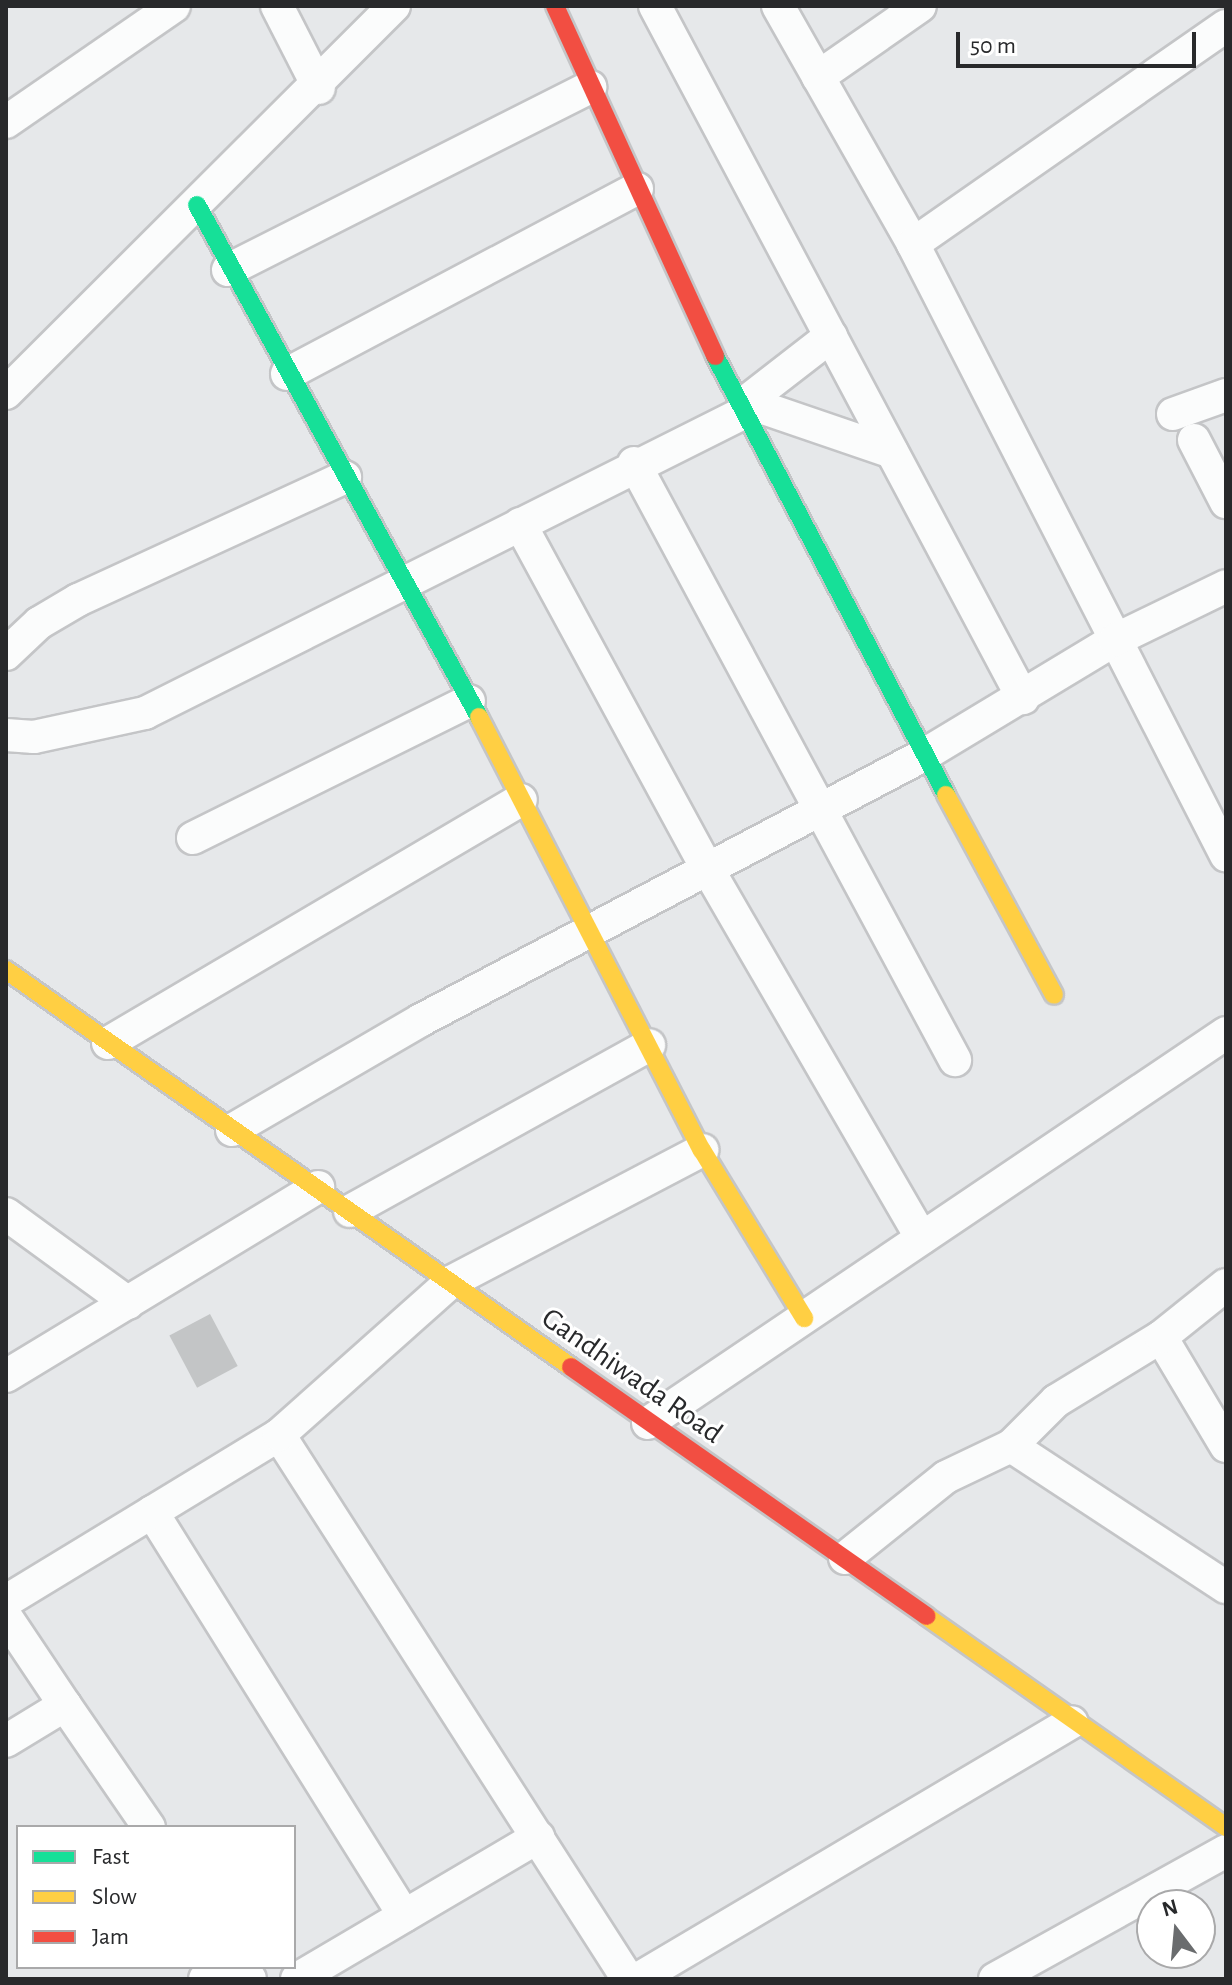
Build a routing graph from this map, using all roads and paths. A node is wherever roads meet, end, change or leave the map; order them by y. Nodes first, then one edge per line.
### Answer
1 (174, 6) edge
2 (277, 6) edge
3 (394, 6) edge
4 (555, 6) edge
5 (655, 6) edge
6 (778, 6) edge
7 (920, 6) edge
8 (1226, 26) edge
9 (818, 77) junction
10 (590, 87) junction
11 (319, 88) junction
12 (6, 122) edge
13 (637, 189) junction
14 (197, 205) junction
15 (913, 244) junction
16 (228, 270) junction
17 (831, 336) junction
18 (287, 374) junction
19 (6, 393) edge
20 (1226, 395) edge
21 (741, 414) junction
22 (1173, 414) dead end
23 (1194, 440) dead end
24 (892, 452) junction
25 (634, 463) junction
26 (345, 477) junction
27 (1226, 502) edge
28 (520, 524) junction
29 (406, 586) junction
30 (1226, 586) edge
31 (1115, 640) junction
32 (6, 654) edge
33 (1023, 698) junction
34 (469, 701) junction
35 (6, 735) edge
36 (924, 755) junction
37 (521, 800) junction
38 (816, 808) junction
39 (193, 838) dead end
40 (1226, 855) edge
41 (706, 866) junction
42 (588, 934) junction
43 (6, 970) edge
44 (1054, 995) dead end
45 (1226, 1033) edge
46 (108, 1043) junction
47 (649, 1045) junction
48 (955, 1060) dead end
49 (232, 1130) junction
50 (702, 1150) junction
51 (318, 1187) junction
52 (350, 1211) junction
53 (6, 1214) edge
54 (922, 1238) junction
55 (451, 1282) junction
56 (1226, 1285) edge
57 (128, 1303) junction
58 (804, 1318) junction
59 (1161, 1337) junction
60 (6, 1376) edge
61 (648, 1423) junction
62 (279, 1435) junction
63 (1011, 1446) junction
64 (1226, 1446) edge
65 (152, 1512) junction
66 (845, 1558) junction
67 (1226, 1587) edge
68 (6, 1601) edge
69 (6, 1617) edge
70 (65, 1705) junction
71 (1072, 1722) junction
72 (6, 1741) edge
73 (148, 1825) edge
74 (1226, 1827) edge
75 (538, 1837) junction
76 (1226, 1851) edge
77 (404, 1916) junction
78 (297, 1979) edge
79 (628, 1979) edge
80 (638, 1979) edge
81 (995, 1979) edge

1 - 12 street
2 - 11 street
3 - 11 street
4 - 10 street
5 - 17 street
6 - 9 street
7 - 9 street
8 - 15 street
9 - 15 street
10 - 13 street
10 - 16 street
11 - 14 street
13 - 18 street
13 - 21 street
14 - 16 street
14 - 19 street
15 - 31 street
16 - 18 street
17 - 24 street
17 - 24 street
18 - 26 street
20 - 22 street
21 - 25 street
21 - 36 street
23 - 27 street
24 - 33 street
25 - 28 street
25 - 38 street
26 - 29 street
26 - 32 street
28 - 29 street
28 - 41 street
29 - 34 street
29 - 35 street
30 - 31 street
31 - 33 street
31 - 40 street
33 - 36 street
34 - 37 street
34 - 39 street
36 - 38 street
36 - 44 street
37 - 42 street
37 - 46 street
38 - 41 street
38 - 48 street
41 - 42 street
41 - 54 street
42 - 47 street
42 - 49 street
43 - 46 street, Gandhiwada Road
45 - 54 street
46 - 49 street, Gandhiwada Road
47 - 50 street
47 - 52 street
49 - 51 street, Gandhiwada Road
50 - 55 street
50 - 58 street
51 - 52 street, Gandhiwada Road
51 - 57 street
52 - 55 street, Gandhiwada Road
53 - 57 street
54 - 58 street
55 - 61 street, Gandhiwada Road
55 - 62 street
56 - 59 street
57 - 60 street
58 - 61 street
59 - 63 street
59 - 64 street
61 - 66 street, Gandhiwada Road
62 - 65 street
62 - 75 street
63 - 66 street
63 - 67 street
65 - 68 street
65 - 77 street
66 - 71 street, Gandhiwada Road
69 - 70 street
70 - 72 street
70 - 73 street
71 - 74 street, Gandhiwada Road
71 - 80 street
75 - 77 street
75 - 79 street
76 - 81 street
77 - 78 street

